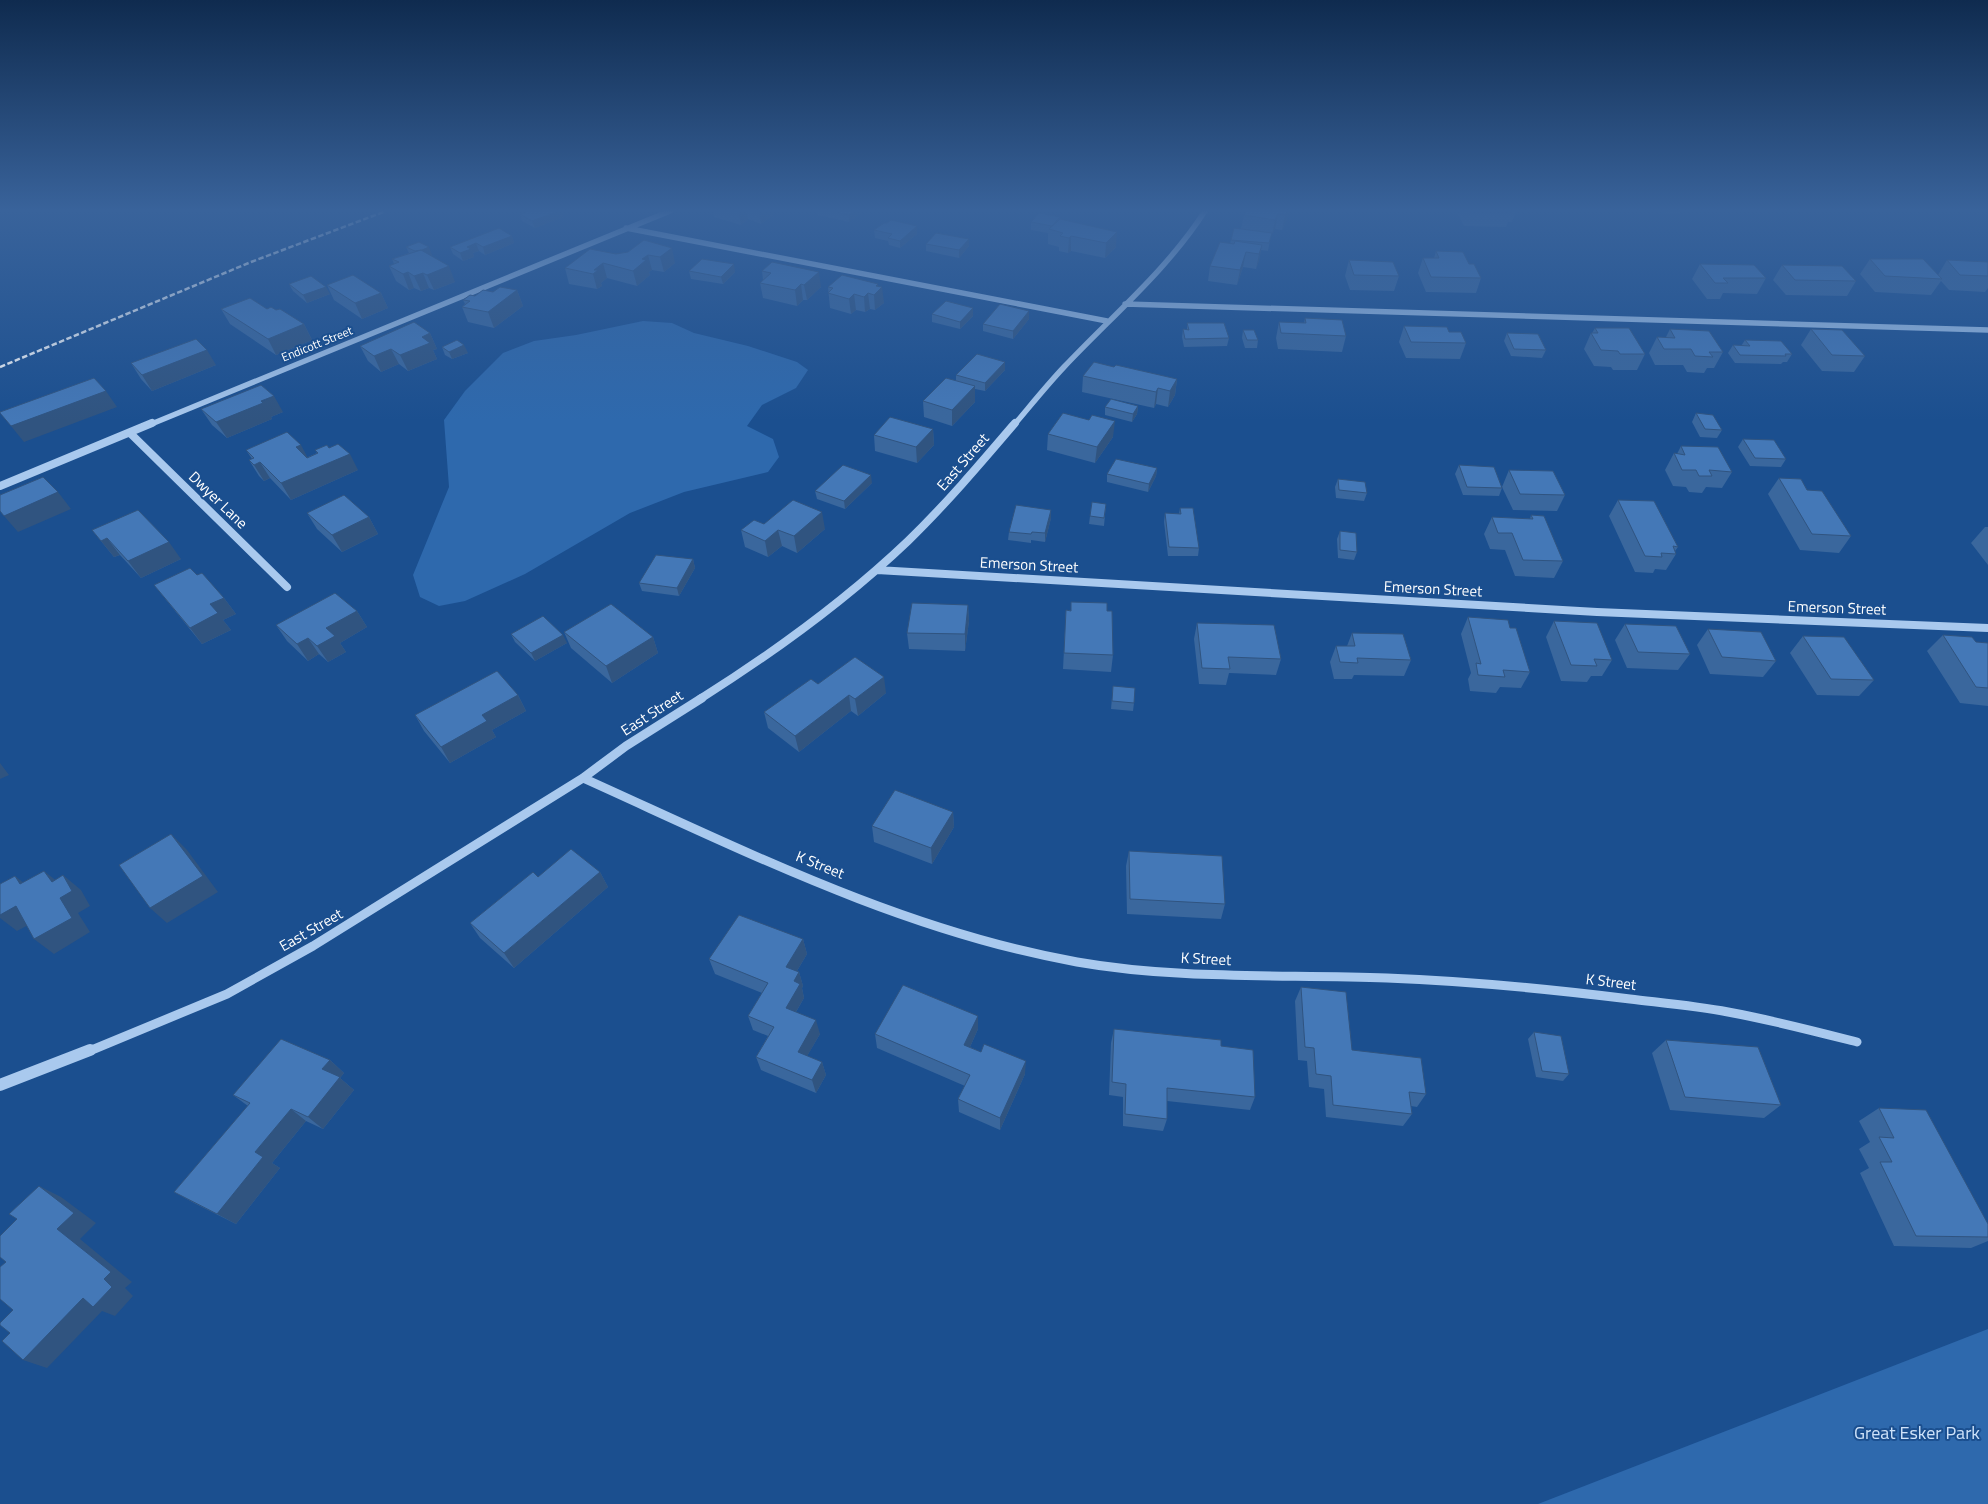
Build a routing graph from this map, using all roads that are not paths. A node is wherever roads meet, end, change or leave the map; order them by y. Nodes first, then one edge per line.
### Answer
1 (497, 281) edge
2 (901, 281) edge
3 (1147, 281) edge
4 (1124, 304) junction
5 (1107, 321) junction
6 (1988, 330) edge
7 (130, 433) junction
8 (0, 486) edge
9 (876, 570) junction
10 (287, 587) dead end
11 (1988, 628) edge
12 (583, 778) junction
13 (1857, 1042) dead end
14 (0, 1085) edge

1 - 7 street, Endicott Street
2 - 5 street
3 - 4 street, East Street
4 - 5 street, East Street
4 - 6 street
5 - 9 street, East Street
7 - 8 street, Endicott Street
7 - 10 street, Dwyer Lane
9 - 11 street, Emerson Street
9 - 12 street, East Street
12 - 13 street, K Street
12 - 14 street, East Street

